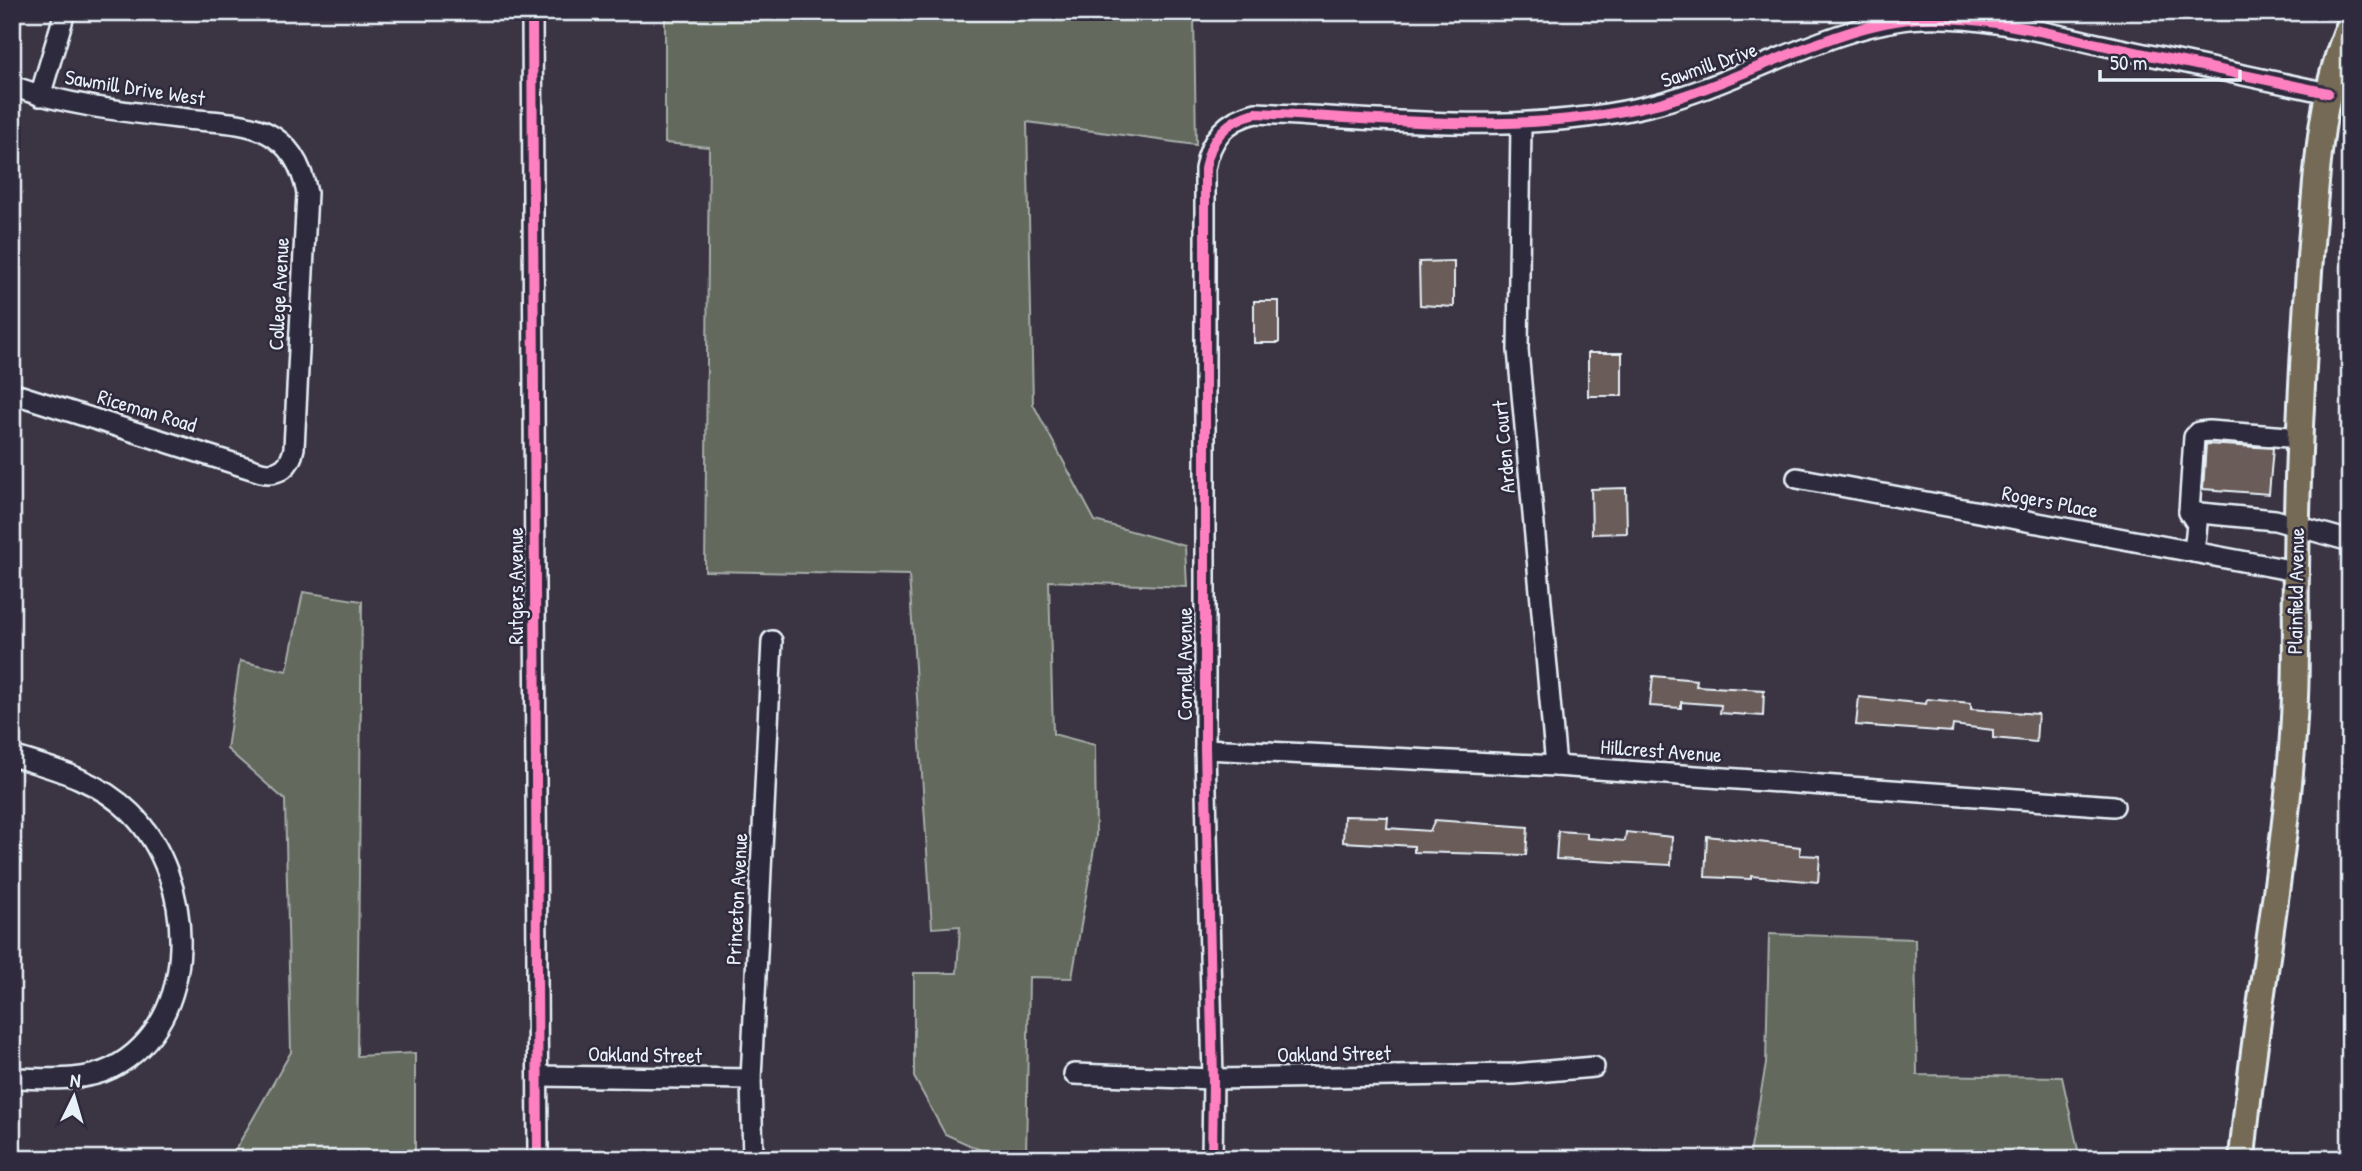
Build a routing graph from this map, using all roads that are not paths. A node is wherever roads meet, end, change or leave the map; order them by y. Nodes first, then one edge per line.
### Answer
1 (65, 12) edge
2 (532, 12) edge
3 (2350, 24) edge
4 (12, 86) edge
5 (2329, 93) junction
6 (40, 96) junction
7 (1521, 124) junction
8 (252, 127) joint
9 (1205, 169) joint
10 (12, 393) edge
11 (2301, 438) junction
12 (268, 473) joint
13 (1797, 478) dead end
14 (2189, 512) junction
15 (2297, 527) junction
16 (2350, 541) edge
17 (2194, 552) junction
18 (2295, 571) junction
19 (772, 641) dead end
20 (1205, 749) junction
21 (12, 756) edge
22 (1556, 766) junction
23 (2114, 806) dead end
24 (1594, 1067) dead end
25 (1074, 1074) dead end
26 (538, 1076) junction
27 (12, 1078) edge
28 (751, 1079) junction
29 (1213, 1079) junction
30 (538, 1159) edge
31 (753, 1159) edge
32 (1212, 1159) edge
33 (2242, 1159) edge

1 - 6 street
2 - 26 street, Rutgers Avenue
3 - 5 main road, Plainfield Avenue
4 - 6 street, Sawmill Drive West
5 - 7 street, Sawmill Drive
5 - 11 main road, Plainfield Avenue
6 - 8 street, Sawmill Drive West
7 - 9 street, Sawmill Drive
7 - 22 street, Arden Court
8 - 12 street, College Avenue
9 - 20 street, Cornell Avenue
10 - 12 street, Riceman Road
11 - 14 street
11 - 15 main road, Plainfield Avenue
13 - 17 street, Rogers Place
14 - 15 street
14 - 17 street
15 - 16 street
15 - 18 main road, Plainfield Avenue
17 - 18 street, Rogers Place
18 - 33 main road, Plainfield Avenue
19 - 28 street, Princeton Avenue
20 - 22 street, Hillcrest Avenue
20 - 29 street, Cornell Avenue
21 - 27 street
22 - 23 street, Hillcrest Avenue
24 - 29 street, Oakland Street
25 - 29 street, Oakland Street
26 - 28 street, Oakland Street
26 - 30 street, Rutgers Avenue
28 - 31 street, Princeton Avenue
29 - 32 street, Cornell Avenue

